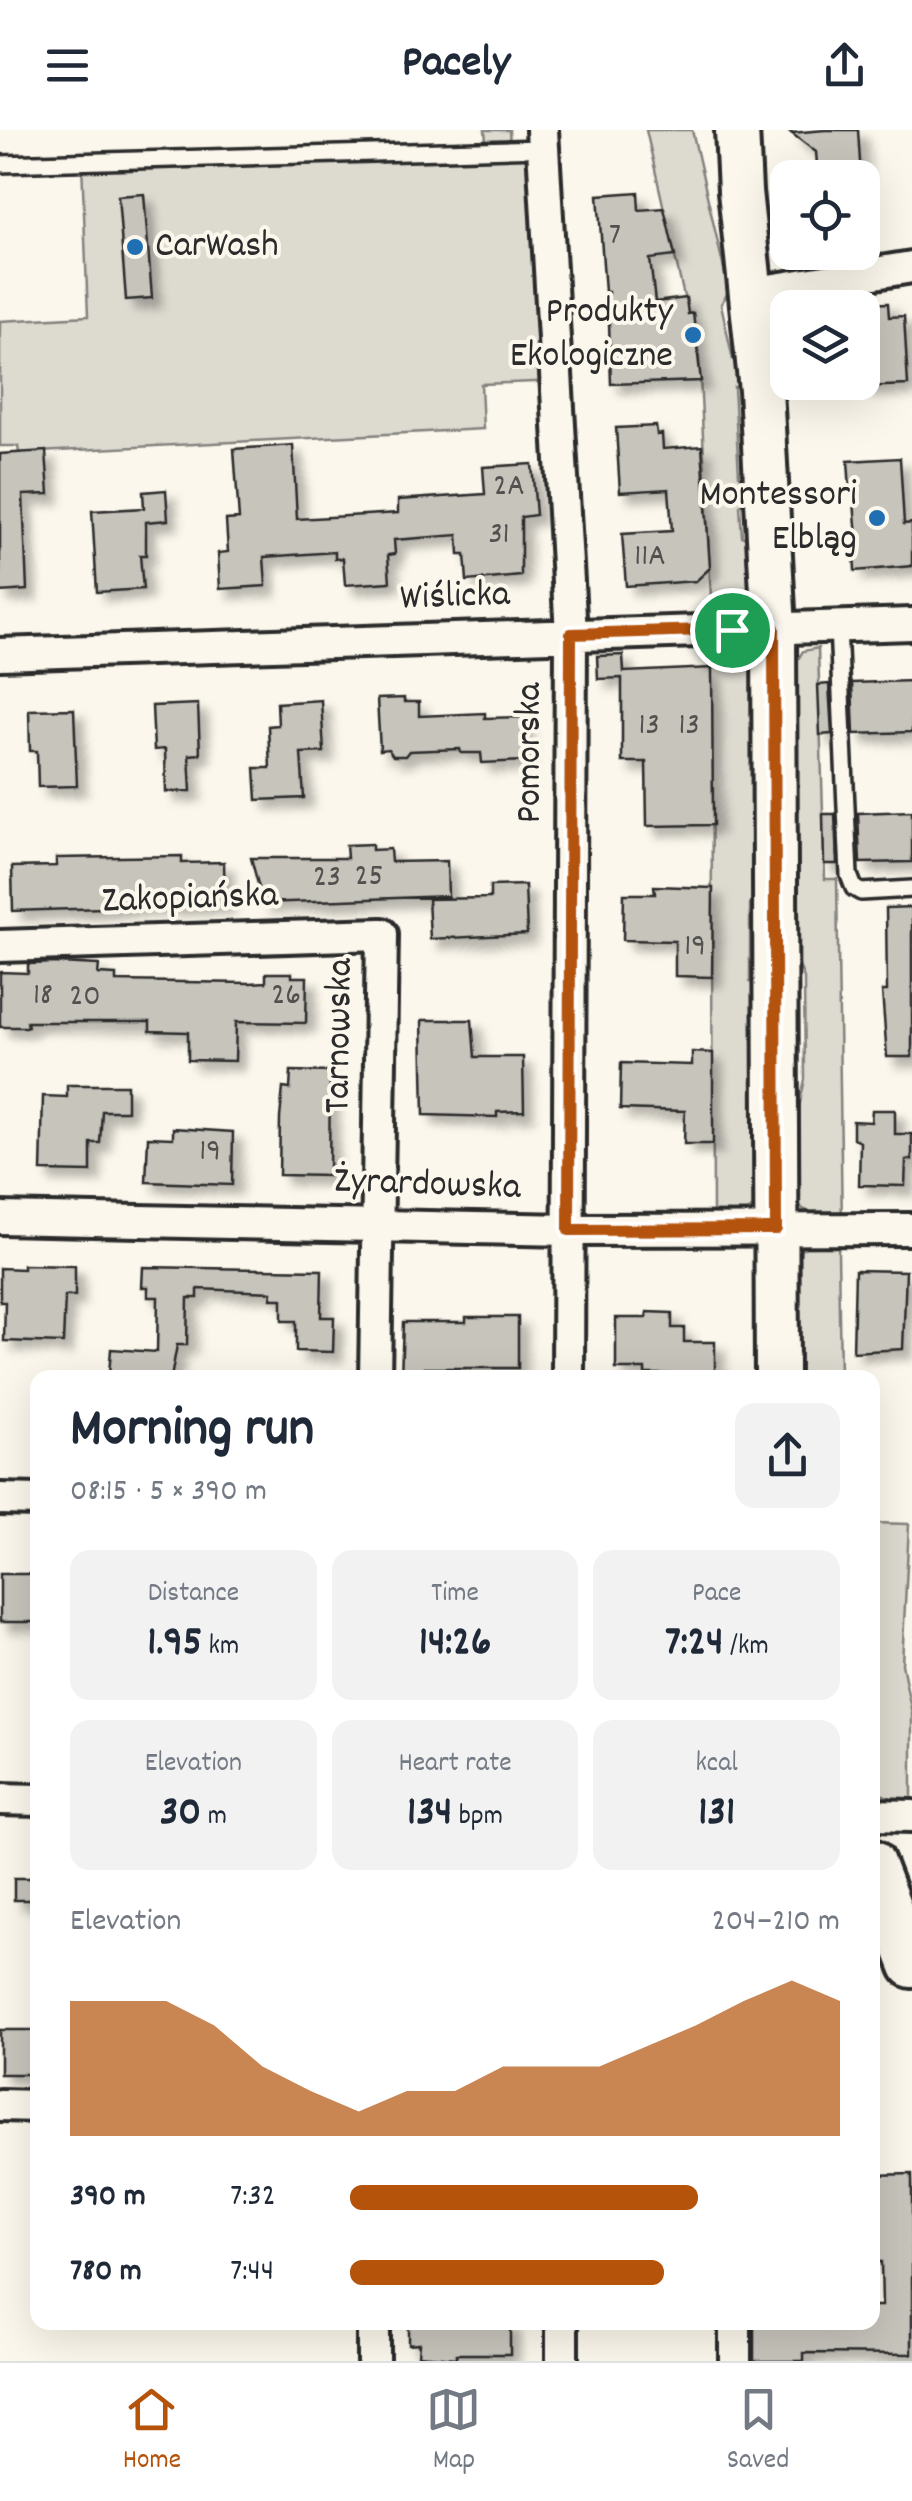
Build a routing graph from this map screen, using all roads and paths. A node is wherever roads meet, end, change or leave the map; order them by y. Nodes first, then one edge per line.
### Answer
1 (720, 130) edge
2 (738, 130) edge
3 (543, 139) edge
4 (0, 164) edge
5 (740, 190) junction
6 (912, 266) edge
7 (751, 293) junction
8 (912, 624) edge
9 (838, 626) junction
10 (774, 628) junction
11 (571, 634) junction
12 (0, 654) edge
13 (912, 889) edge
14 (382, 934) joint
15 (0, 946) edge
16 (0, 1218) edge
17 (379, 1224) junction
18 (776, 1229) junction
19 (912, 1229) edge
20 (569, 1230) junction
21 (374, 1370) edge
22 (568, 1370) edge
23 (777, 1370) edge
24 (0, 1499) edge
25 (30, 1500) edge
26 (0, 1799) edge
27 (30, 1800) edge
28 (880, 1814) edge
29 (912, 1816) edge
30 (880, 1883) edge
31 (912, 1966) edge
32 (0, 2105) edge
33 (30, 2106) edge
34 (372, 2330) edge
35 (562, 2330) edge
36 (735, 2330) edge
37 (373, 2361) edge
38 (562, 2361) edge
39 (736, 2361) edge

1 - 5 street
2 - 5 street
3 - 4 lane
3 - 11 street, Pomorska
5 - 7 street
6 - 7 street
7 - 10 street
8 - 9 street, Wiślicka
9 - 10 street, Wiślicka
9 - 13 lane
10 - 11 street, Wiślicka
10 - 18 street
11 - 12 street, Wiślicka
11 - 20 street, Pomorska
14 - 15 street, Zakopiańska
14 - 17 street, Tarnowska
16 - 17 street, Żyrardowska
17 - 20 street, Żyrardowska
17 - 21 street, Tarnowska
18 - 19 street, Żyrardowska
18 - 20 street, Żyrardowska
18 - 23 street
20 - 22 street, Pomorska
24 - 25 street
26 - 27 street
28 - 29 street
30 - 31 street
32 - 33 street
34 - 37 street
35 - 38 street
36 - 39 street

